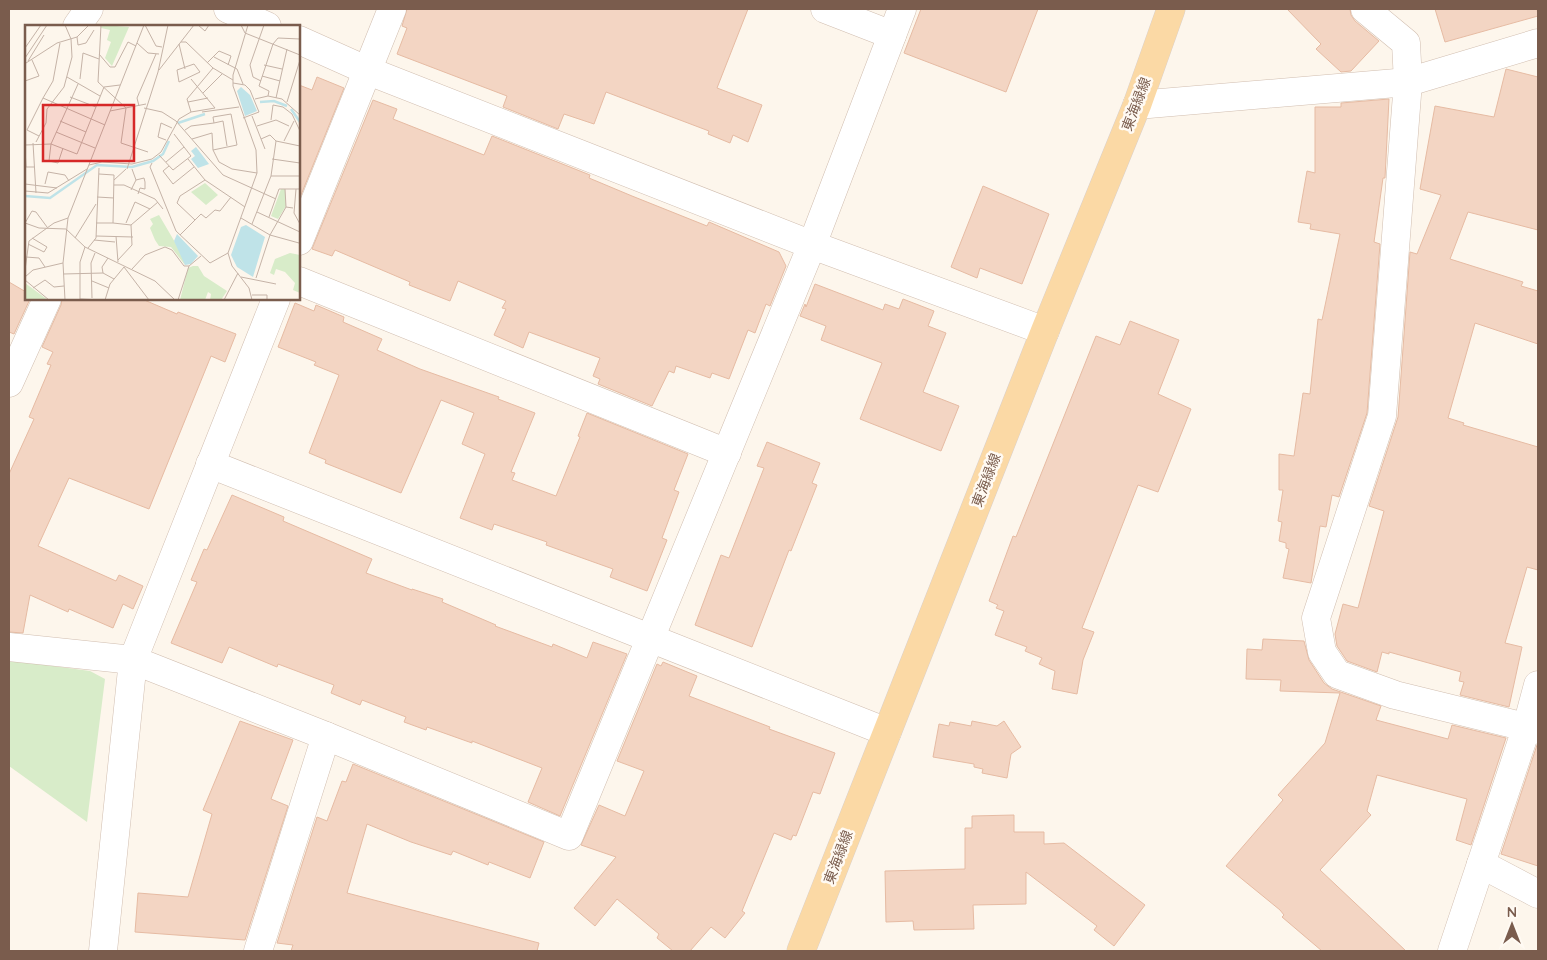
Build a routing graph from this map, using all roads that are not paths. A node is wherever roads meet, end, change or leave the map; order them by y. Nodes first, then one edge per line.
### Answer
1 (89, 9) edge
2 (228, 9) edge
3 (392, 9) edge
4 (825, 9) edge
5 (902, 9) edge
6 (1171, 9) edge
7 (1365, 9) edge
8 (78, 25) edge
9 (265, 25) edge
10 (892, 35) junction
11 (300, 40) edge
12 (1538, 43) edge
13 (366, 70) junction
14 (1408, 82) junction
15 (1137, 105) junction
16 (300, 237) edge
17 (812, 245) junction
18 (300, 281) edge
19 (47, 300) edge
20 (276, 300) edge
21 (1045, 331) junction
22 (10, 379) edge
23 (727, 453) junction
24 (210, 464) junction
25 (651, 638) junction
26 (9, 647) edge
27 (133, 660) junction
28 (1538, 685) edge
29 (1533, 728) edge
30 (887, 732) junction
31 (326, 736) junction
32 (1482, 864) junction
33 (1538, 894) edge
34 (103, 951) edge
35 (258, 951) edge
36 (801, 951) edge
37 (1452, 951) edge

1 - 8 street
2 - 9 street
3 - 13 street
4 - 10 street
5 - 10 street
6 - 15 main road, 東海緑線
7 - 14 street
10 - 17 street
11 - 13 street
12 - 14 street
13 - 16 street
13 - 17 street
14 - 15 street
14 - 29 street
15 - 21 main road, 東海緑線
17 - 21 street
17 - 23 street
18 - 23 street
19 - 22 street
20 - 24 street
21 - 30 main road, 東海緑線
23 - 25 street
24 - 25 street
24 - 27 street
25 - 30 street
25 - 31 street
26 - 27 street
27 - 31 street
27 - 34 street
28 - 29 street
29 - 32 street
30 - 36 main road, 東海緑線
31 - 35 street
32 - 33 street
32 - 37 street

